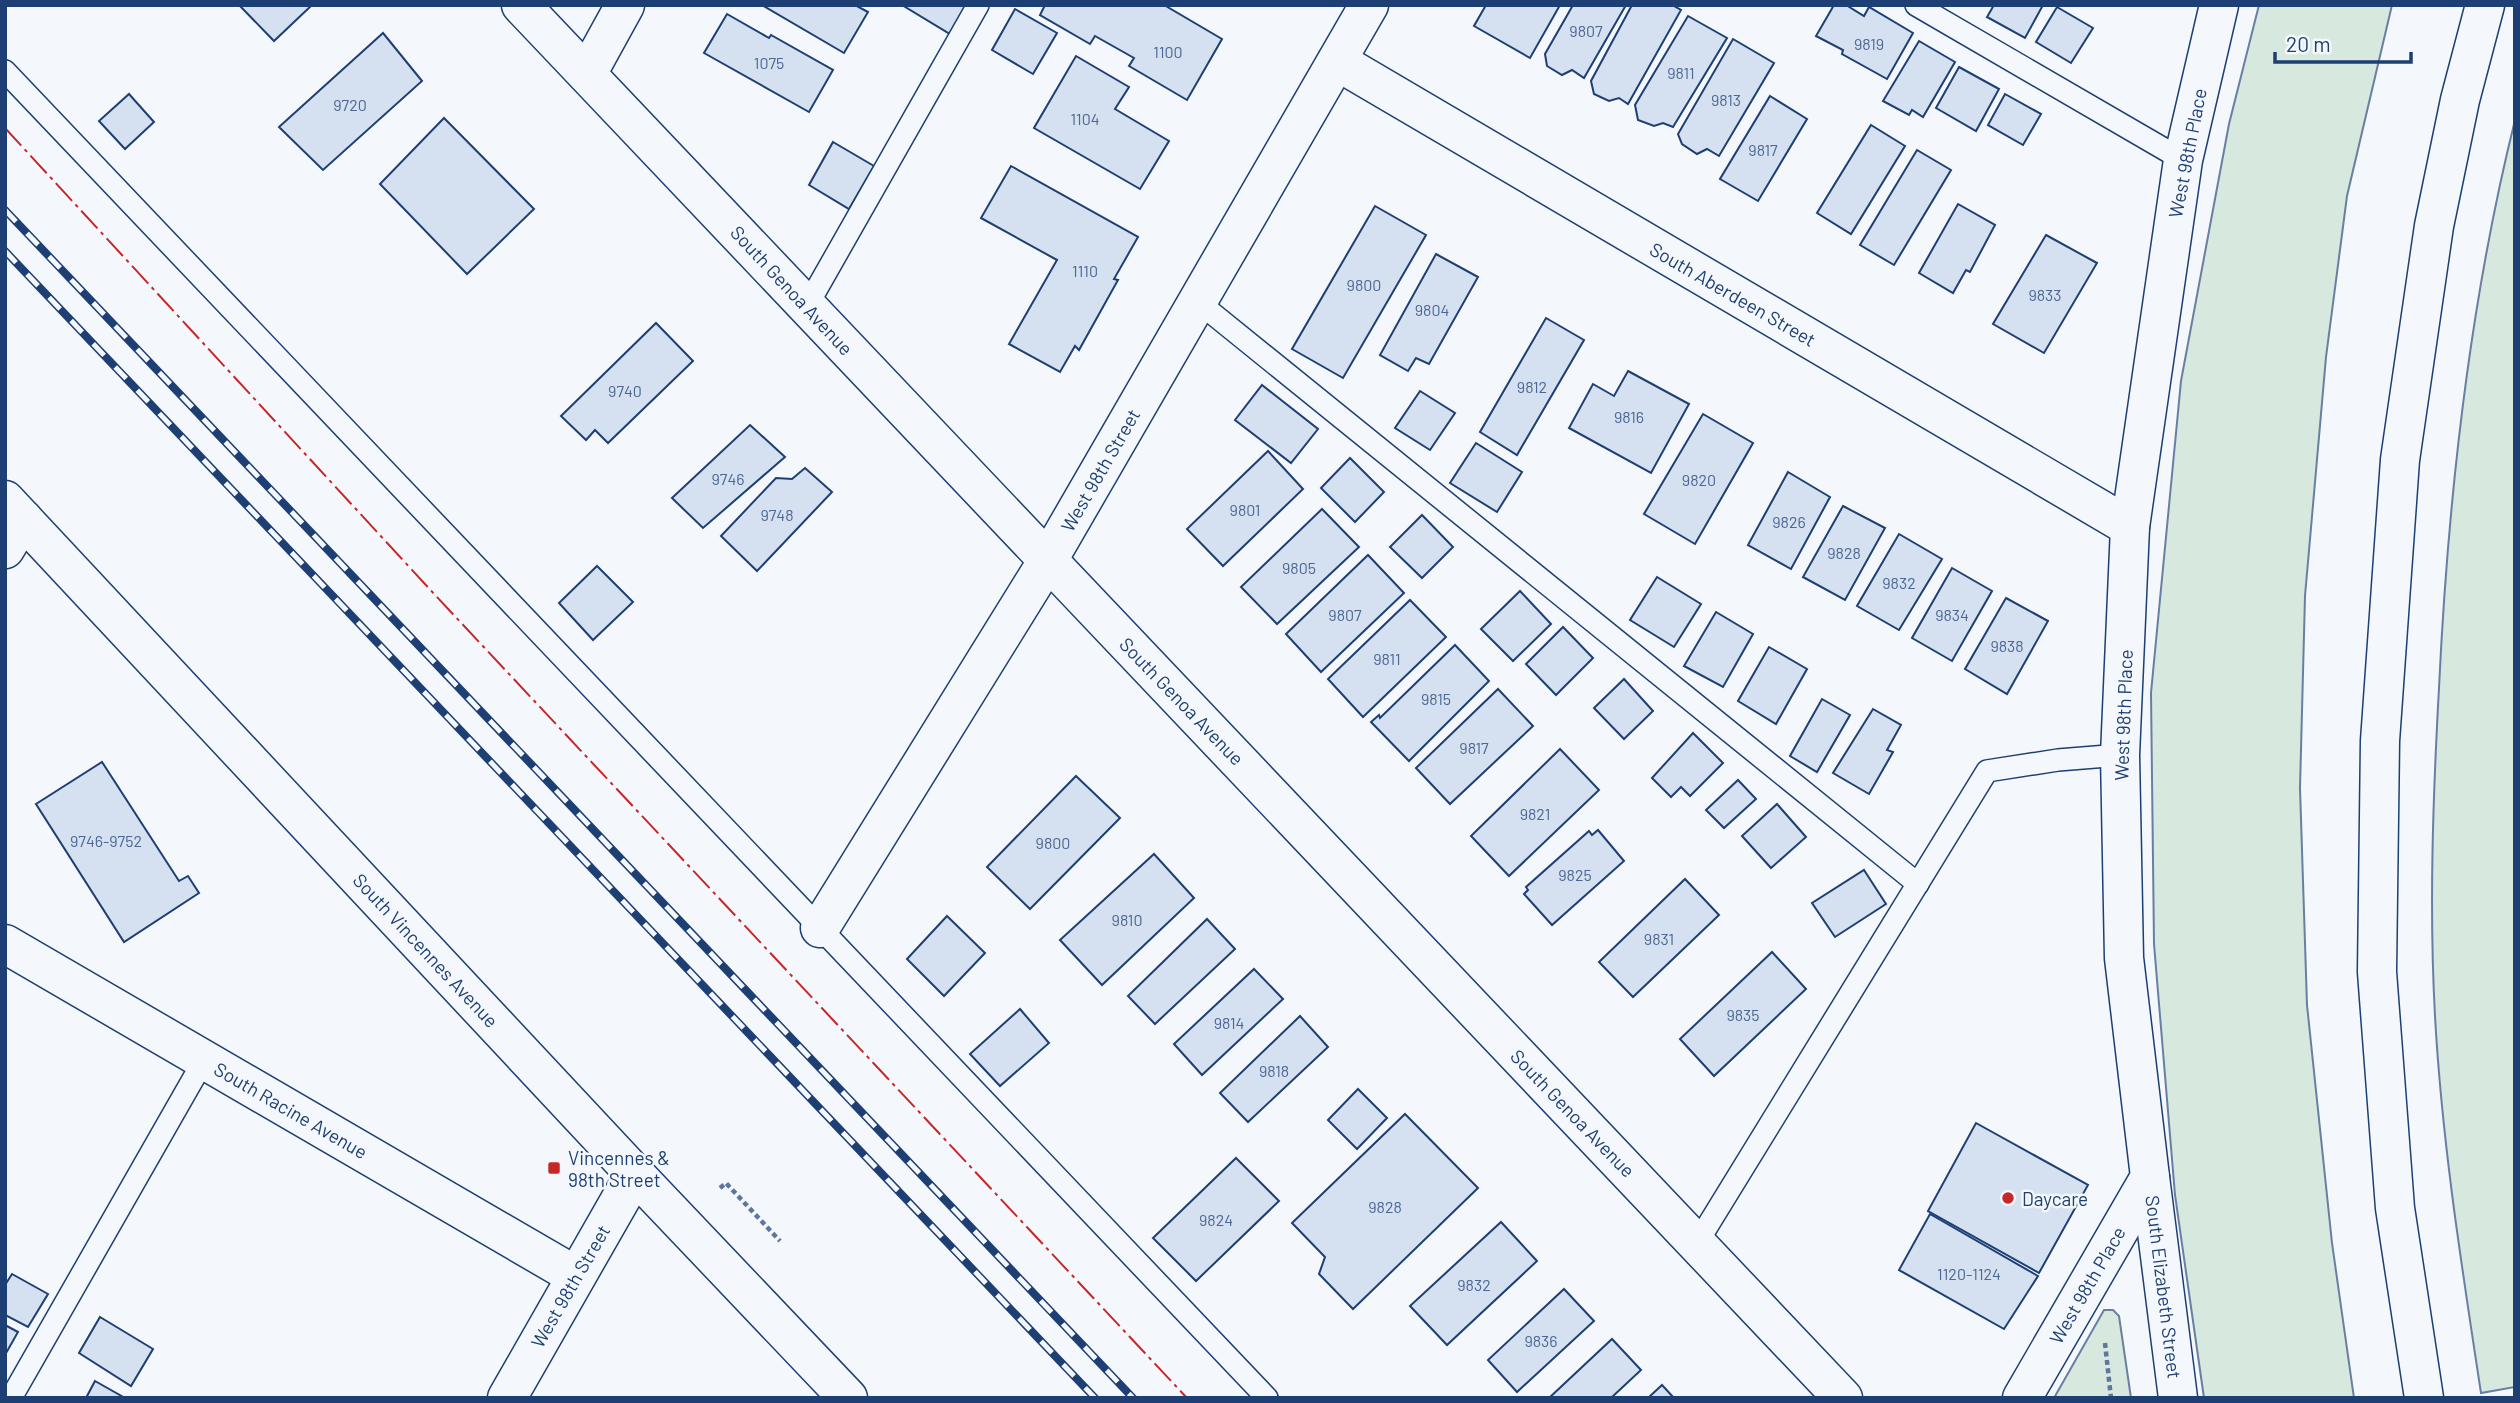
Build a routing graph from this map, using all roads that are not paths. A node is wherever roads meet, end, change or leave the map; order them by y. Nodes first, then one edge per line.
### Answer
1 (522, 5) edge
2 (625, 5) edge
3 (978, 5) edge
4 (1369, 5) edge
5 (1916, 5) edge
6 (2219, 5) edge
7 (2484, 5) edge
8 (1336, 61) junction
9 (5, 71) edge
10 (587, 74) junction
11 (2183, 160) junction
12 (1197, 302) junction
13 (807, 306) junction
14 (11, 523) edge
15 (2130, 527) junction
16 (1048, 560) junction
17 (2120, 755) junction
18 (1918, 884) junction
19 (820, 928) junction
20 (5, 944) edge
21 (205, 1060) junction
22 (635, 1174) junction
23 (2150, 1177) junction
24 (1697, 1243) junction
25 (576, 1276) junction
26 (11, 1398) edge
27 (507, 1398) edge
28 (848, 1398) edge
29 (1267, 1398) edge
30 (1843, 1398) edge
31 (2022, 1398) edge
32 (2178, 1398) edge
33 (2424, 1398) edge

1 - 10 main road, South Genoa Avenue
2 - 10 main road
3 - 13 lane
4 - 8 main road, West 98th Street
5 - 11 lane
6 - 11 main road, West 98th Place
7 - 33 main road
8 - 12 main road, West 98th Street
8 - 15 main road, South Aberdeen Street
9 - 19 lane
10 - 13 main road, South Genoa Avenue
11 - 15 main road, West 98th Place
12 - 16 main road, West 98th Street
12 - 18 lane
13 - 16 main road, South Genoa Avenue
14 - 22 main road, South Vincennes Avenue
15 - 17 main road, West 98th Place
16 - 19 main road, West 98th Street
16 - 24 main road, South Genoa Avenue
17 - 18 lane
17 - 23 main road, West 98th Place
18 - 24 lane
19 - 29 lane
20 - 21 main road, South Racine Avenue
21 - 25 main road, South Racine Avenue
21 - 26 lane
22 - 25 main road, West 98th Street
22 - 28 main road, South Vincennes Avenue
23 - 31 main road, West 98th Place
23 - 32 main road, South Elizabeth Street
24 - 30 main road, South Genoa Avenue
25 - 27 main road, West 98th Street

